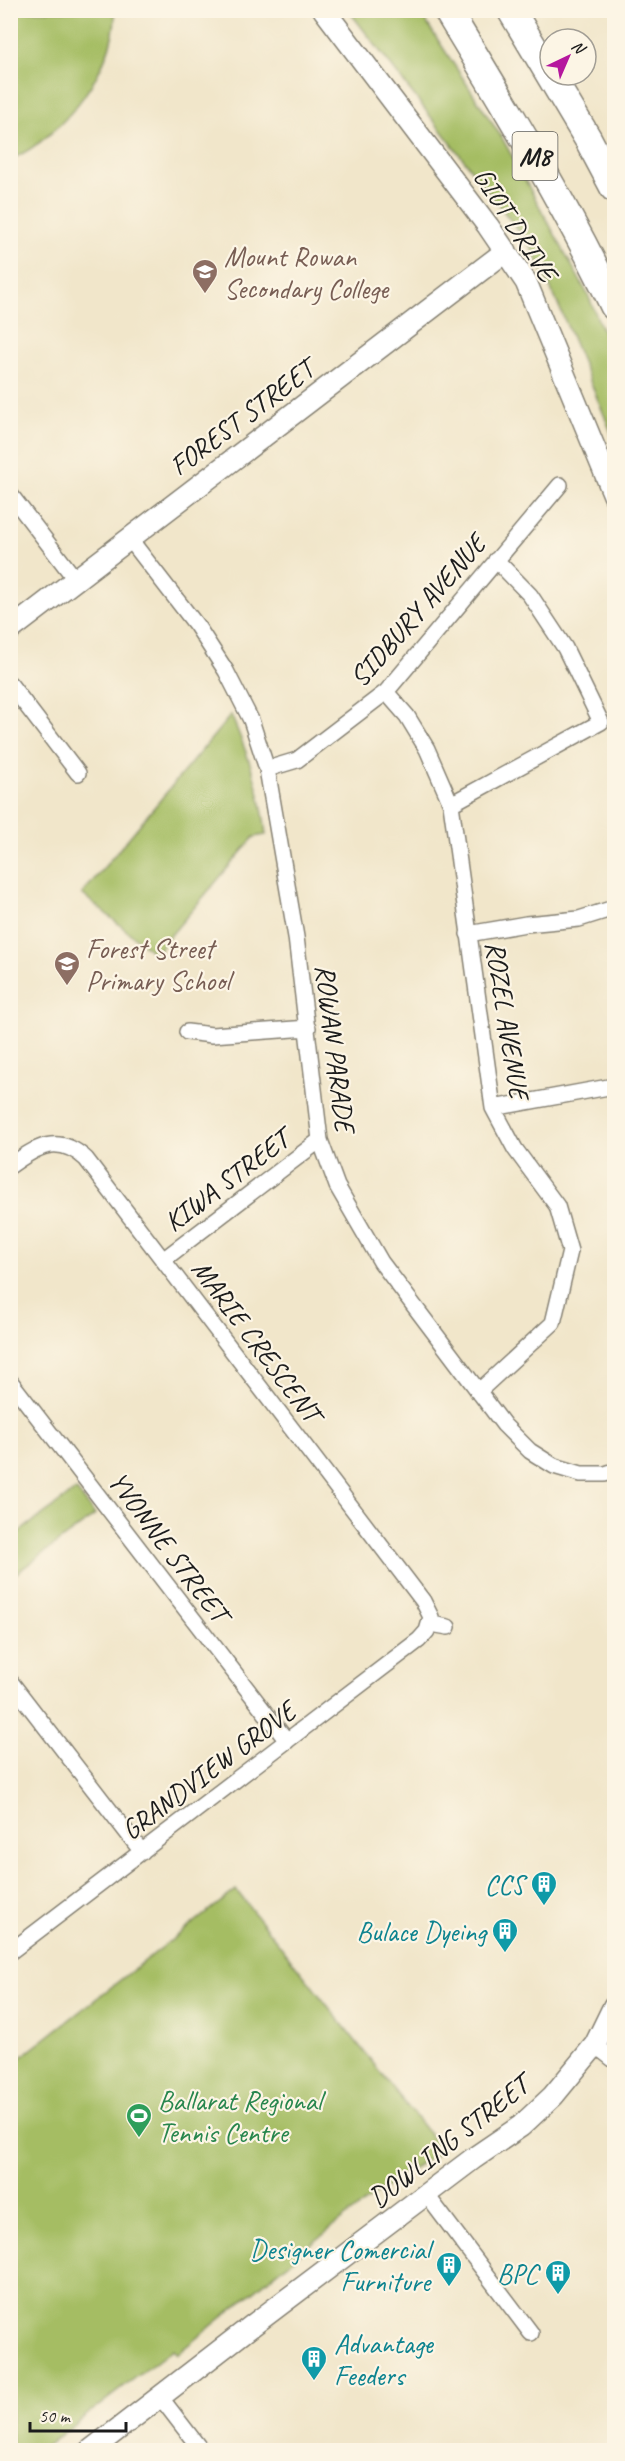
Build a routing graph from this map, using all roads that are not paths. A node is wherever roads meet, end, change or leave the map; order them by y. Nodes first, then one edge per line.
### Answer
1 (324, 10) edge
2 (447, 10) edge
3 (511, 10) edge
4 (615, 188) edge
5 (506, 250) junction
6 (615, 306) edge
7 (560, 484) dead end
8 (10, 494) edge
9 (615, 495) edge
10 (129, 538) junction
11 (496, 560) junction
12 (76, 580) junction
13 (10, 630) edge
14 (10, 684) edge
15 (386, 692) junction
16 (608, 718) edge
17 (267, 769) junction
18 (78, 773) dead end
19 (451, 804) junction
20 (615, 908) edge
21 (468, 934) junction
22 (308, 1028) junction
23 (187, 1032) dead end
24 (615, 1086) edge
25 (493, 1108) junction
26 (320, 1140) junction
27 (10, 1166) edge
28 (163, 1260) junction
29 (10, 1381) edge
30 (478, 1392) junction
31 (615, 1471) edge
32 (431, 1624) junction
33 (447, 1627) dead end
34 (10, 1681) edge
35 (286, 1742) junction
36 (142, 1852) junction
37 (10, 1952) edge
38 (615, 2006) edge
39 (595, 2045) junction
40 (615, 2060) edge
41 (426, 2194) junction
42 (531, 2333) dead end
43 (161, 2398) junction
44 (91, 2451) edge
45 (201, 2451) edge

1 - 5 street, GIOT DRIVE
2 - 6 highway, M8
3 - 4 highway, M8
5 - 9 street, GIOT DRIVE
5 - 10 street, FOREST STREET
7 - 11 street, SIDBURY AVENUE
8 - 12 street
10 - 12 street, FOREST STREET
10 - 17 street, ROWAN PARADE
11 - 15 street, SIDBURY AVENUE
11 - 16 street
12 - 13 street, FOREST STREET
14 - 18 street
15 - 17 street, SIDBURY AVENUE
15 - 19 street, ROZEL AVENUE
16 - 19 street
17 - 22 street, ROWAN PARADE
19 - 21 street, ROZEL AVENUE
20 - 21 street
21 - 25 street, ROZEL AVENUE
22 - 23 street
22 - 26 street, ROWAN PARADE
24 - 25 street
25 - 30 street, ROZEL AVENUE
26 - 28 street, KIWA STREET
26 - 30 street, ROWAN PARADE
27 - 28 street, MARIE CRESCENT
28 - 32 street, MARIE CRESCENT
29 - 35 street, YVONNE STREET
30 - 31 street, ROWAN PARADE
32 - 33 street
32 - 35 street, GRANDVIEW GROVE
34 - 36 street
35 - 36 street, GRANDVIEW GROVE
36 - 37 street, GRANDVIEW GROVE
38 - 39 street, DOWLING STREET
39 - 40 street
39 - 41 street, DOWLING STREET
41 - 42 street
41 - 43 street, DOWLING STREET
43 - 44 street, DOWLING STREET
43 - 45 street

